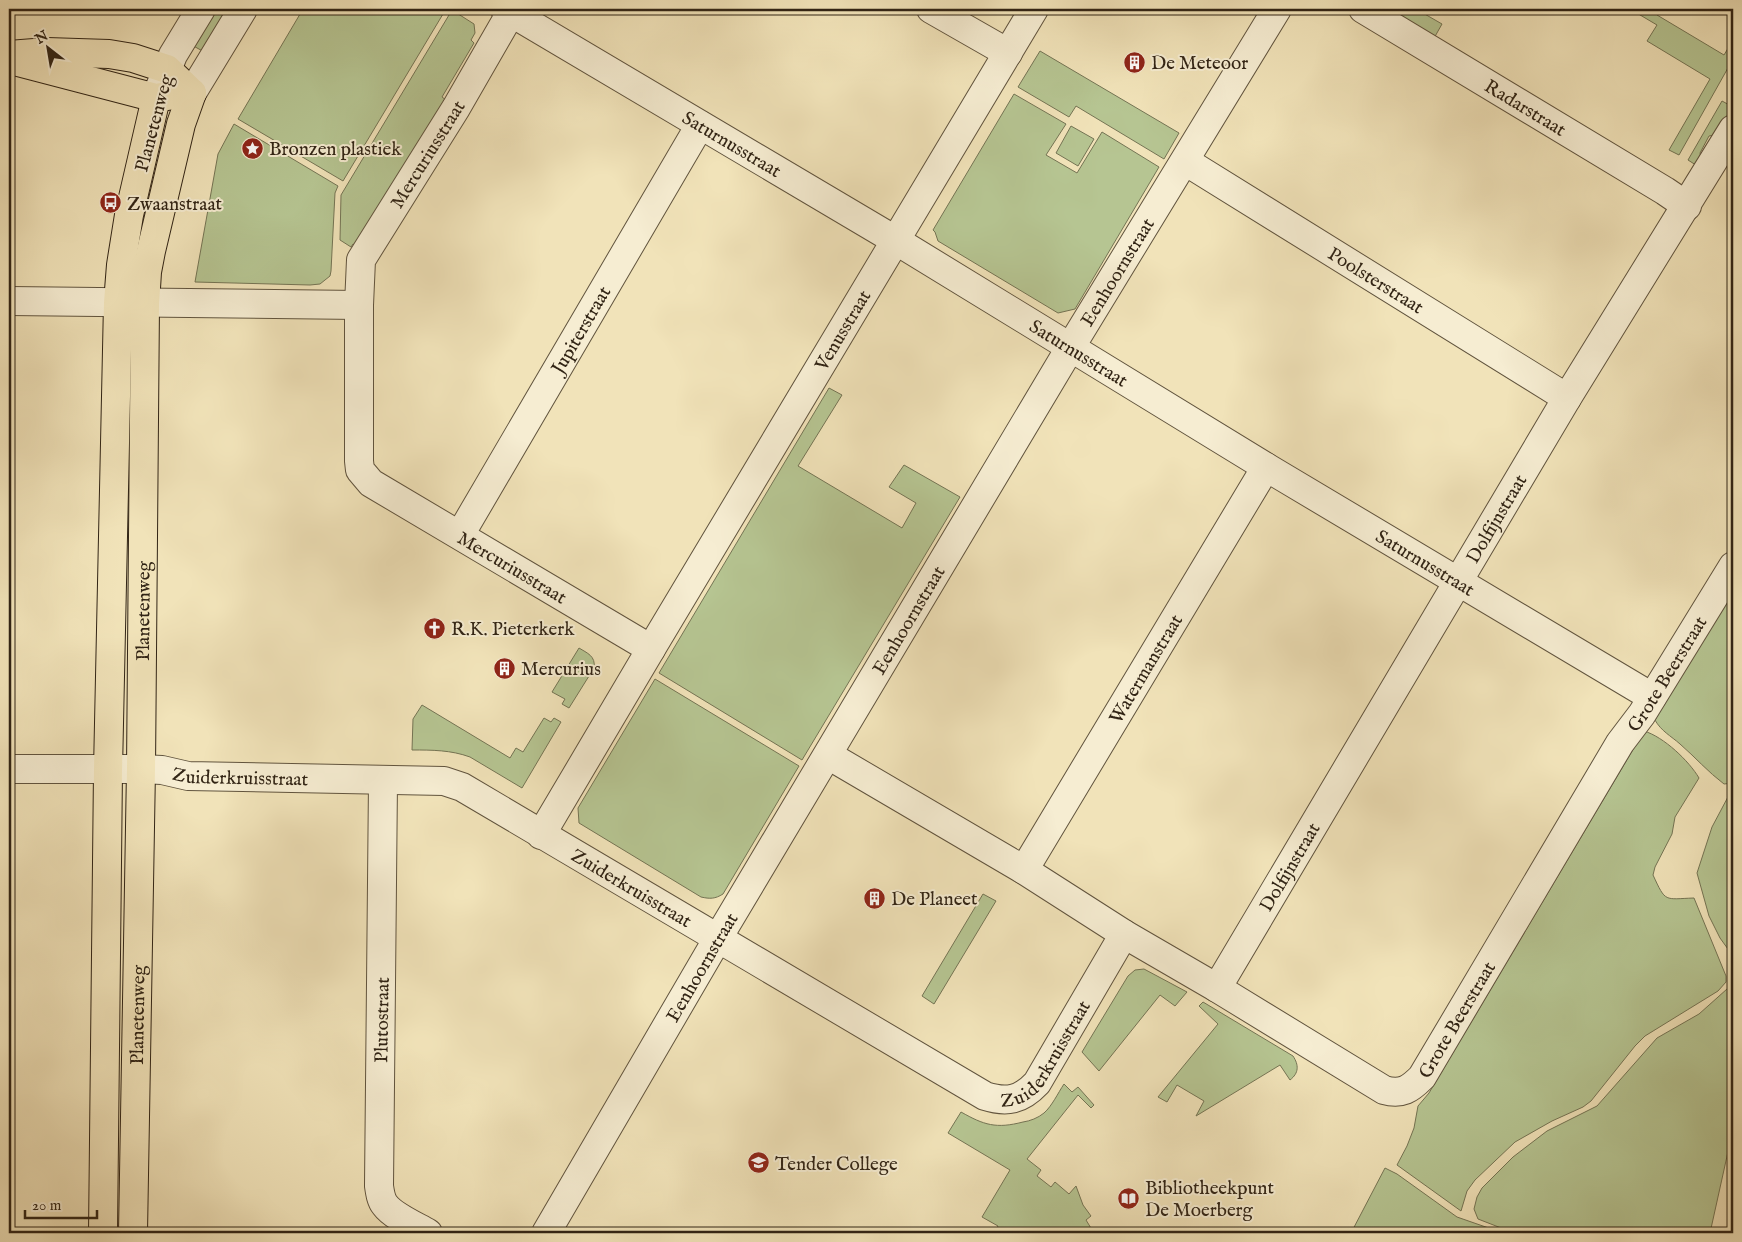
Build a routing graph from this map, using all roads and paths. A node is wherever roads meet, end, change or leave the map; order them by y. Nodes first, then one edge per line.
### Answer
1 (201, 9) edge
2 (243, 9) edge
3 (931, 9) edge
4 (1034, 9) edge
5 (1277, 9) edge
6 (1363, 9) edge
7 (510, 10) edge
8 (1008, 53) junction
9 (9, 56) edge
10 (9, 60) edge
11 (167, 69) junction
12 (192, 93) junction
13 (156, 98) junction
14 (700, 125) junction
15 (1733, 129) edge
16 (1185, 161) junction
17 (1687, 206) junction
18 (895, 240) junction
19 (9, 301) edge
20 (118, 303) junction
21 (145, 304) junction
22 (359, 305) junction
23 (1070, 348) junction
24 (1568, 398) junction
25 (1266, 467) junction
26 (460, 535) junction
27 (1733, 566) edge
28 (1458, 580) junction
29 (651, 649) junction
30 (1652, 696) junction
31 (828, 755) junction
32 (141, 769) junction
33 (9, 770) edge
34 (108, 770) junction
35 (383, 781) junction
36 (542, 836) junction
37 (1024, 870) junction
38 (1124, 934) junction
39 (718, 938) junction
40 (1217, 988) junction
41 (103, 1233) edge
42 (133, 1233) edge
43 (428, 1233) edge
44 (546, 1233) edge

1 - 11 street, Planetenweg
2 - 12 street, Planetenweg
3 - 8 street
4 - 8 street, Venusstraat
5 - 16 street, Eenhoornstraat
6 - 17 street, Radarstraat
7 - 14 street, Saturnusstraat
7 - 22 street, Mercuriusstraat
8 - 18 street, Venusstraat
9 - 11 main road
10 - 13 main road
11 - 12 main road
11 - 13 street, Planetenweg
12 - 13 main road
12 - 21 main road, Planetenweg
13 - 20 main road, Planetenweg
14 - 18 street, Saturnusstraat
14 - 26 street, Jupiterstraat
15 - 17 street, Dolfijnstraat
16 - 23 street, Eenhoornstraat
16 - 24 street, Poolsterstraat
17 - 24 street, Dolfijnstraat
18 - 23 street, Saturnusstraat
18 - 29 street, Venusstraat
19 - 20 street
20 - 21 street
20 - 34 main road, Planetenweg
21 - 22 street
21 - 32 main road, Planetenweg
22 - 26 street, Mercuriusstraat
23 - 25 street, Saturnusstraat
23 - 31 street, Eenhoornstraat
24 - 28 street, Dolfijnstraat
25 - 28 street, Saturnusstraat
25 - 37 street, Watermanstraat
26 - 29 street, Mercuriusstraat
27 - 30 street, Grote Beerstraat
28 - 30 street, Saturnusstraat
28 - 40 street, Dolfijnstraat
29 - 36 street
30 - 40 street, Grote Beerstraat
31 - 37 street, Grote Beerstraat
31 - 39 street, Eenhoornstraat
32 - 34 street, Zuiderkruisstraat
32 - 35 street, Zuiderkruisstraat
32 - 42 main road, Planetenweg
33 - 34 street, Zuiderkruisstraat
34 - 41 main road, Planetenweg
35 - 36 street, Zuiderkruisstraat
35 - 43 street, Plutostraat
36 - 39 street, Zuiderkruisstraat
37 - 38 street, Grote Beerstraat
38 - 39 street, Zuiderkruisstraat
38 - 40 street, Grote Beerstraat
39 - 44 street, Eenhoornstraat

